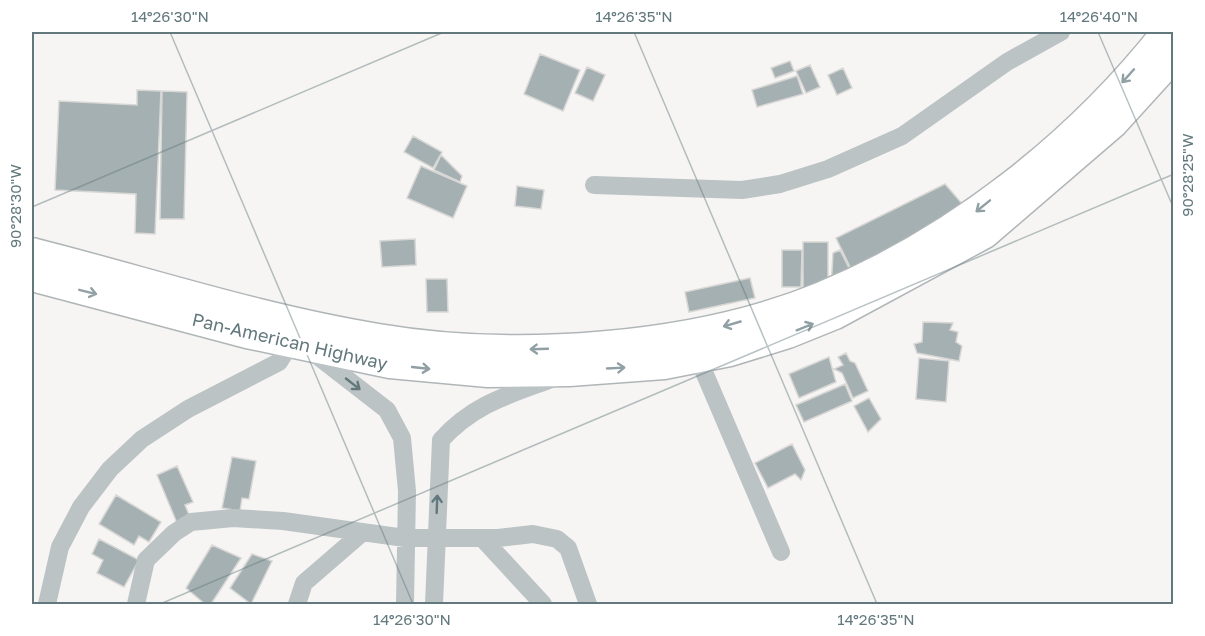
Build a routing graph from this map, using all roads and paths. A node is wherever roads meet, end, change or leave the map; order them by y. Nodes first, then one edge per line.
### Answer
1 (1061, 32) edge
2 (1166, 32) edge
3 (1173, 57) edge
4 (594, 185) dead end
5 (32, 252) edge
6 (32, 277) edge
7 (299, 346) junction
8 (698, 358) junction
9 (569, 372) junction
10 (363, 532) junction
11 (405, 538) junction
12 (482, 538) junction
13 (436, 539) junction
14 (782, 552) dead end
15 (47, 604) edge
16 (136, 604) edge
17 (297, 604) edge
18 (405, 604) edge
19 (434, 604) edge
20 (543, 604) edge
21 (588, 604) edge

1 - 4 street
2 -> 5 highway, Pan-American Highway
8 -> 3 highway, Pan-American Highway
6 -> 7 highway, Pan-American Highway
7 -> 9 highway, Pan-American Highway
7 -> 11 street
7 - 15 street
9 -> 8 highway, Pan-American Highway
8 - 14 street
13 -> 9 street
10 - 11 street
10 - 16 street
10 - 17 street
11 - 13 street
11 - 18 street
12 - 13 street
12 - 20 street
12 - 21 street
13 - 19 street

